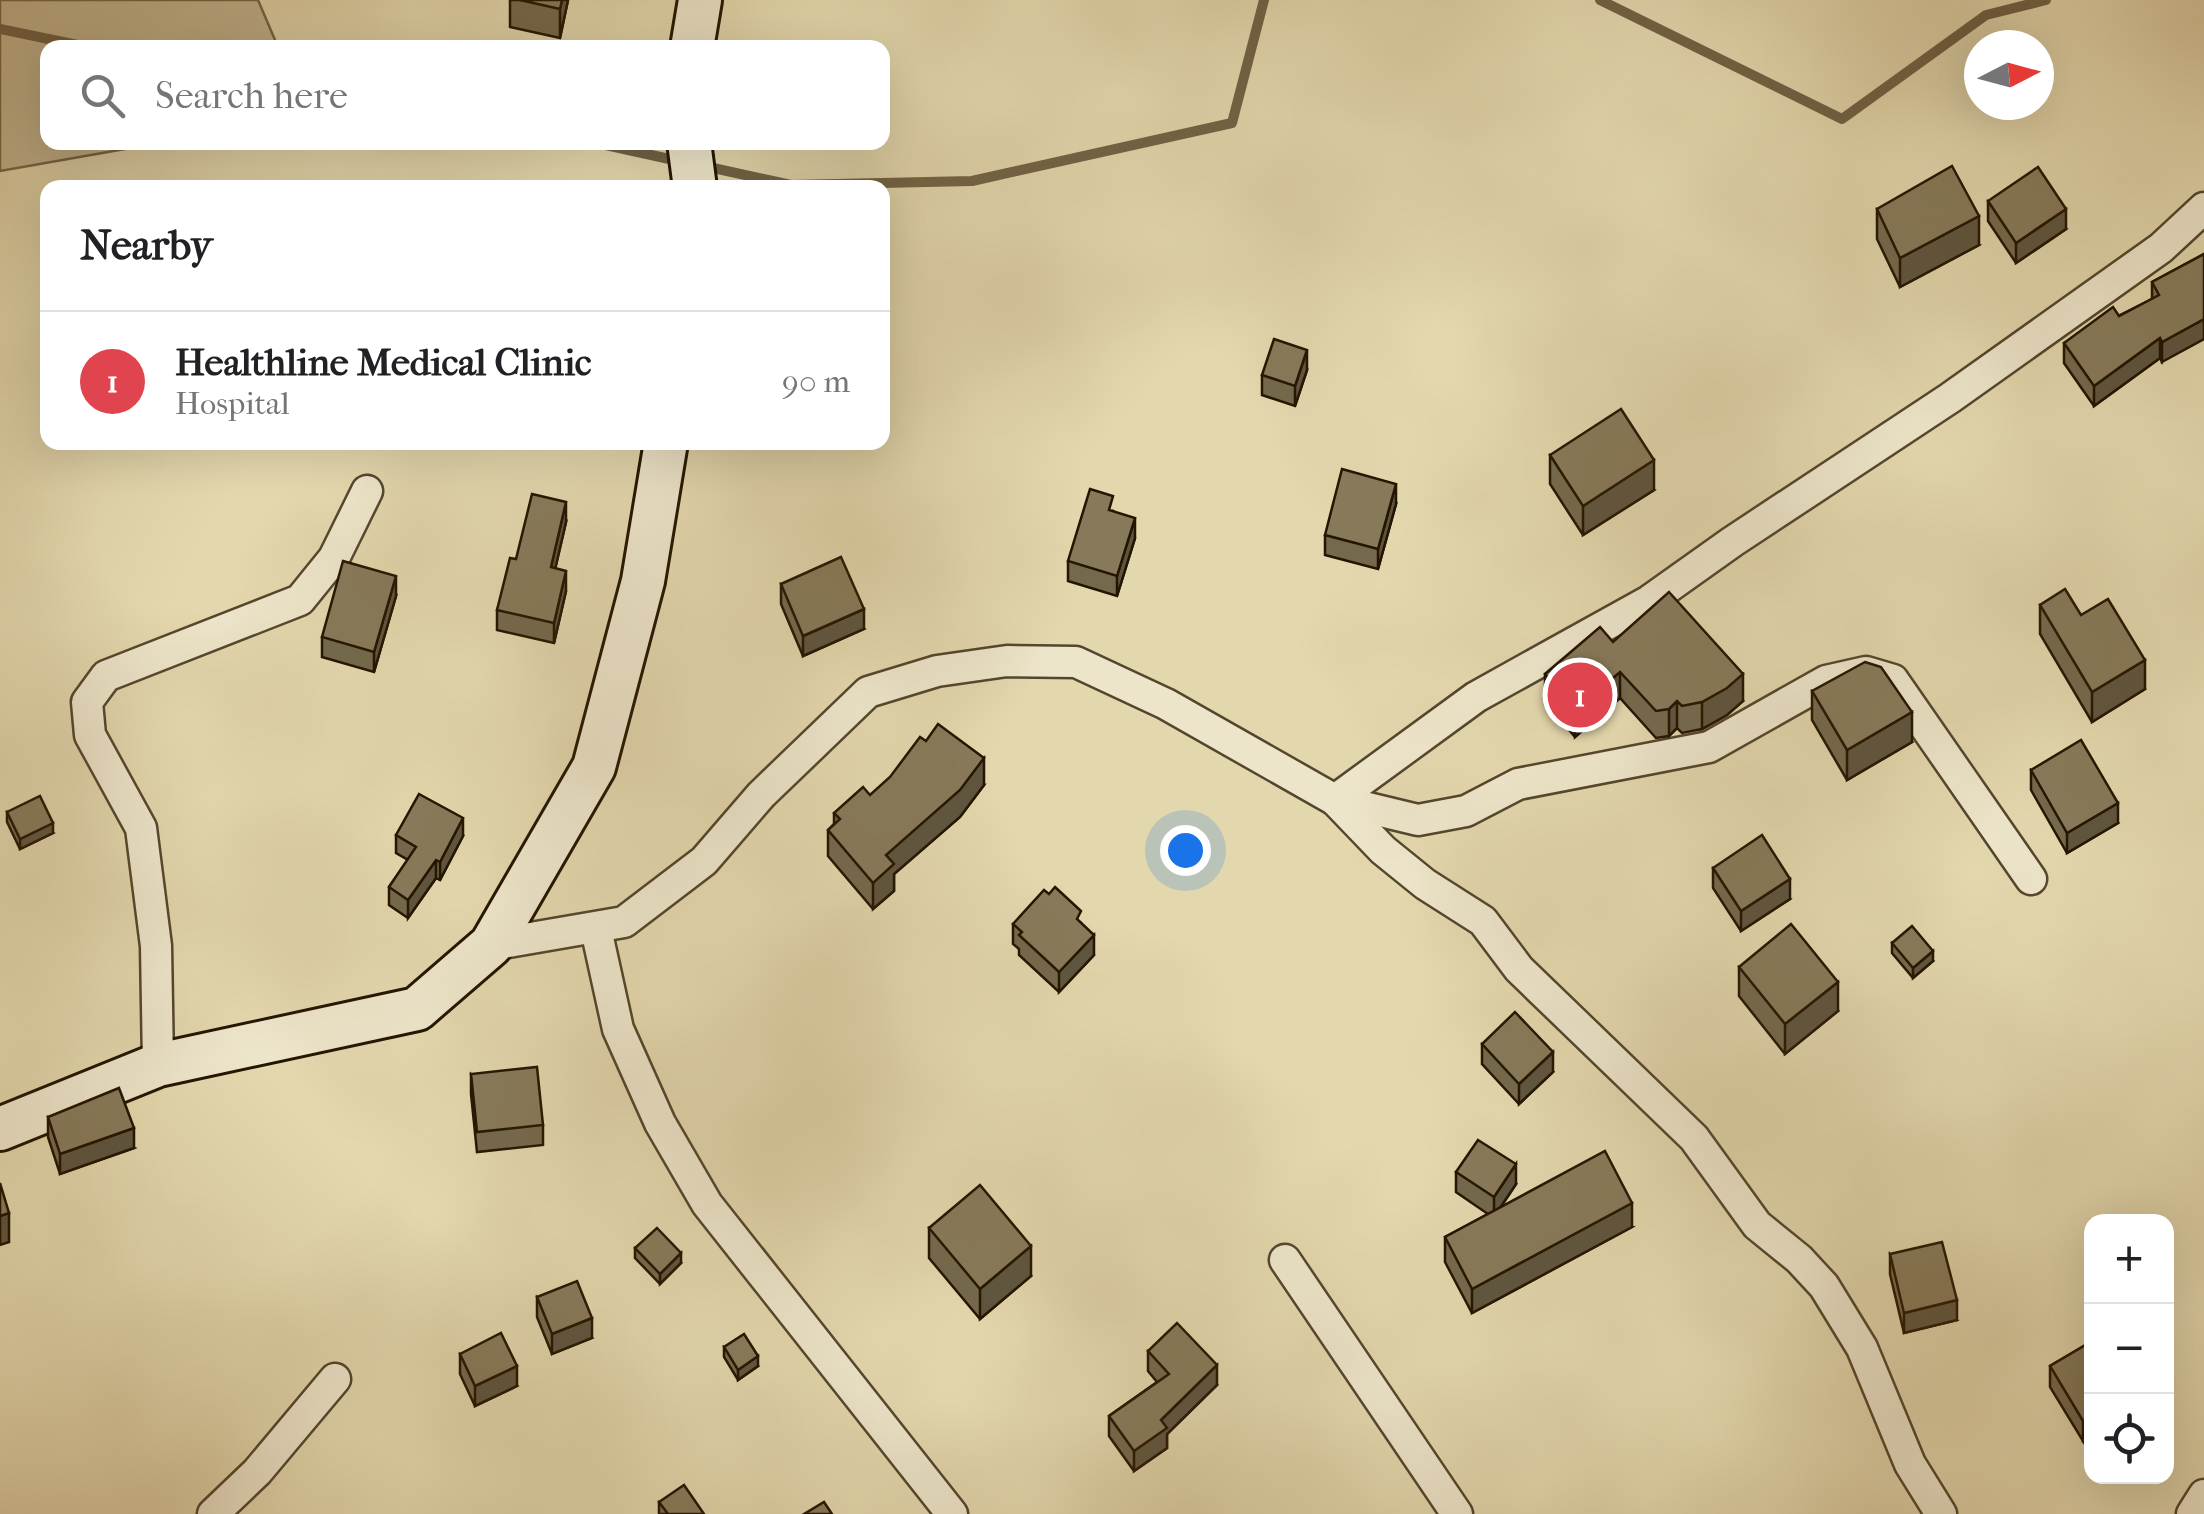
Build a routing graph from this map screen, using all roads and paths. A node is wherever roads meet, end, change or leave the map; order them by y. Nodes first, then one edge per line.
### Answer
1 (700, 0) edge
2 (693, 40) edge
3 (690, 150) edge
4 (694, 180) edge
5 (2204, 208) edge
6 (665, 450) edge
7 (367, 491) dead end
8 (1335, 800) junction
9 (2032, 880) dead end
10 (596, 929) junction
11 (491, 944) junction
12 (158, 1065) junction
13 (0, 1129) edge
14 (1285, 1260) dead end
15 (335, 1379) dead end
16 (2204, 1495) edge
17 (213, 1514) edge
18 (952, 1514) edge
19 (1456, 1514) edge
20 (1941, 1514) edge
21 (2192, 1514) edge

1 - 2 main road
3 - 4 main road
5 - 8 street
6 - 11 main road
7 - 12 street
8 - 9 street
8 - 10 street
8 - 20 street
10 - 11 street
10 - 18 street
11 - 12 main road
12 - 13 main road
14 - 19 street
15 - 17 street
16 - 21 street

